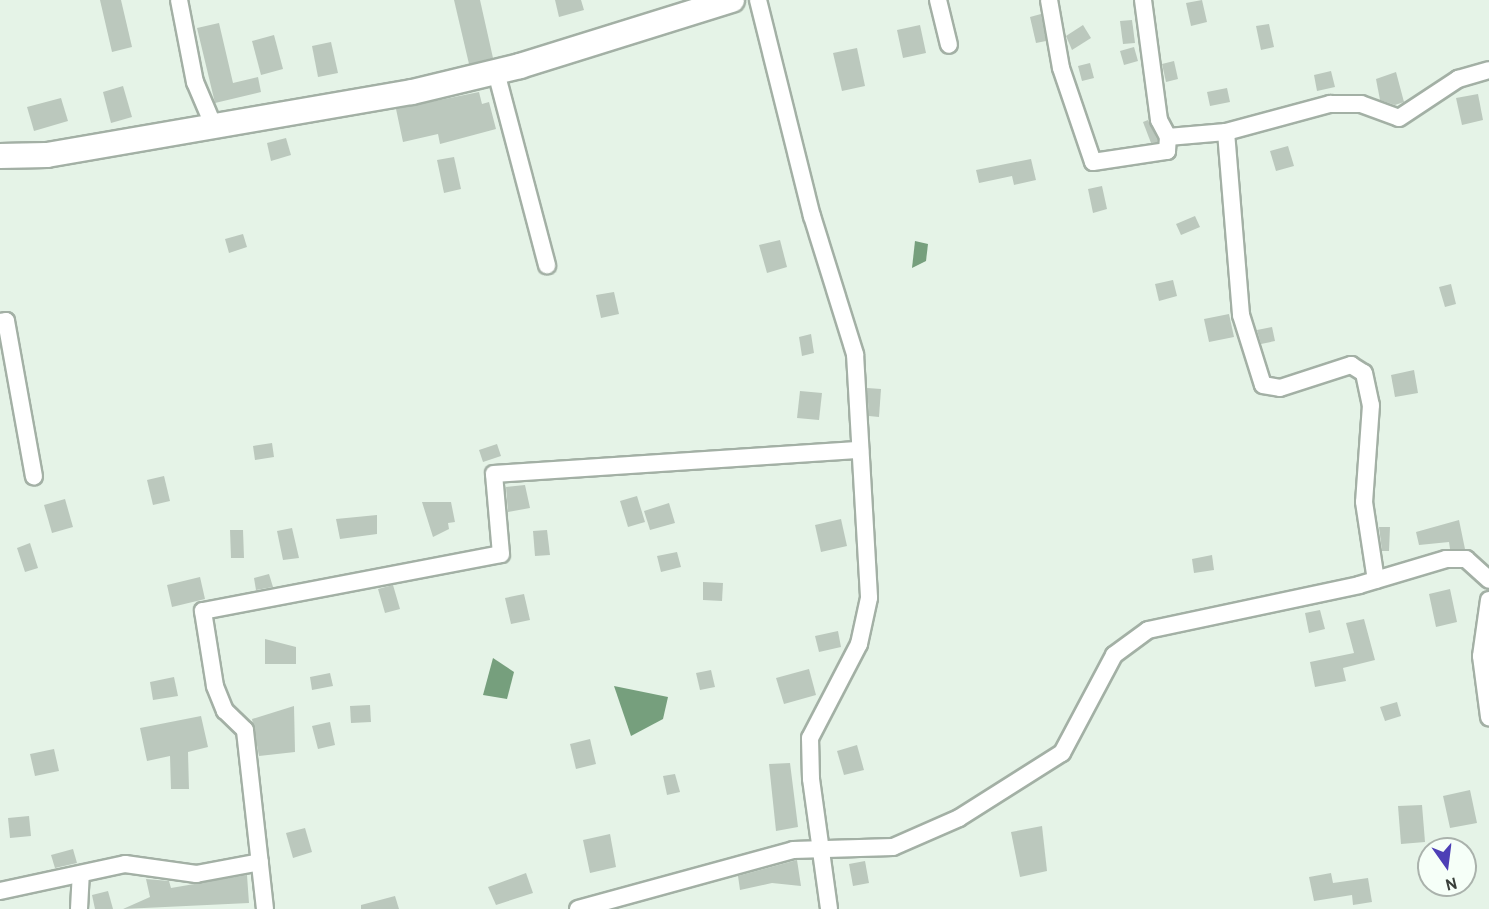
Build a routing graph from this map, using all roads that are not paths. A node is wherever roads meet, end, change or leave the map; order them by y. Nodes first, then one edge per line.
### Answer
1 (179, 0) edge
2 (732, 0) edge
3 (758, 0) edge
4 (938, 0) edge
5 (1049, 0) edge
6 (1143, 0) edge
7 (949, 45) dead end
8 (1489, 70) edge
9 (496, 72) junction
10 (212, 122) junction
11 (1226, 132) junction
12 (1168, 137) junction
13 (0, 156) edge
14 (547, 265) dead end
15 (0, 322) edge
16 (860, 450) junction
17 (34, 477) dead end
18 (1376, 580) junction
19 (1489, 580) edge
20 (1489, 600) edge
21 (1489, 717) edge
22 (821, 848) junction
23 (260, 862) junction
24 (81, 876) junction
25 (0, 891) edge
26 (79, 909) edge
27 (265, 909) edge
28 (578, 909) edge
29 (829, 909) edge

1 - 10 street
2 - 9 main road
3 - 16 street
4 - 7 street
5 - 12 street
6 - 12 street
8 - 11 street
9 - 10 main road
9 - 14 street
10 - 13 main road
11 - 12 street
11 - 18 street
15 - 17 street
16 - 22 street
16 - 23 street
18 - 19 street
18 - 22 street
20 - 21 street
22 - 28 street
22 - 29 street
23 - 24 street
23 - 27 street
24 - 25 street
24 - 26 street

